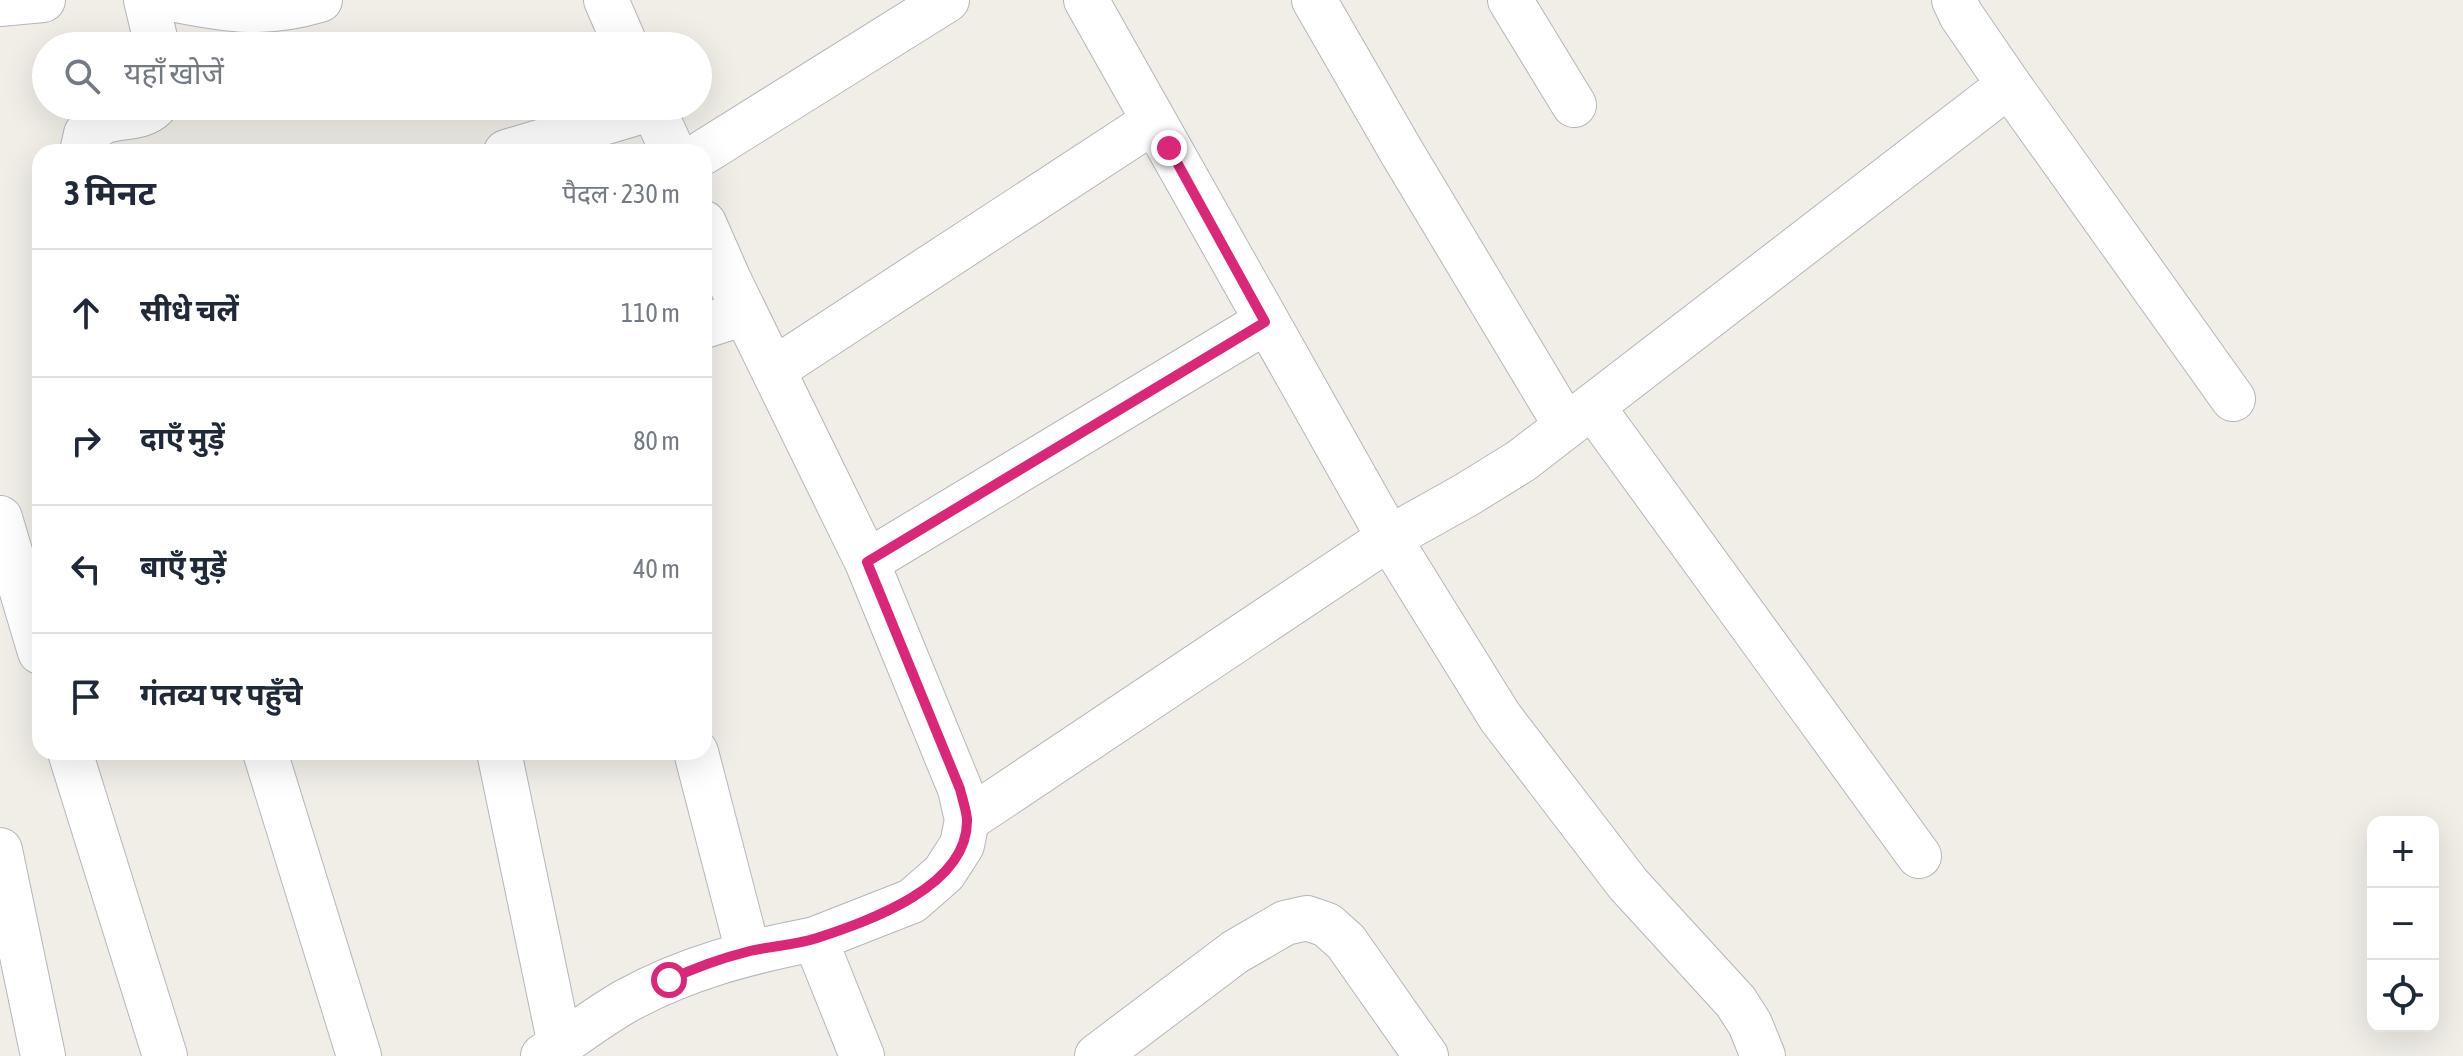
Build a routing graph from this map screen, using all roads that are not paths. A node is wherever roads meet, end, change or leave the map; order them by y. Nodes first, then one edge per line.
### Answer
1 (43, 0) edge
2 (146, 0) edge
3 (176, 0) edge
4 (320, 0) edge
5 (606, 0) edge
6 (947, 0) edge
7 (1086, 0) edge
8 (1314, 0) edge
9 (1510, 0) edge
10 (1954, 0) edge
11 (0, 4) edge
12 (154, 32) edge
13 (620, 32) edge
14 (2009, 85) junction
15 (1574, 105) dead end
16 (113, 120) edge
17 (611, 120) edge
18 (659, 120) edge
19 (1154, 121) junction
20 (84, 144) edge
21 (532, 144) edge
22 (669, 144) edge
23 (712, 147) edge
24 (712, 241) edge
25 (745, 313) junction
26 (1265, 322) junction
27 (712, 323) edge
28 (773, 370) junction
29 (2233, 399) dead end
30 (1579, 416) junction
31 (12, 532) edge
32 (1389, 538) junction
33 (867, 562) junction
34 (32, 618) edge
35 (72, 760) edge
36 (267, 760) edge
37 (500, 760) edge
38 (698, 760) edge
39 (967, 820) junction
40 (0, 850) edge
41 (1919, 856) dead end
42 (815, 939) junction
43 (748, 952) junction
44 (552, 1051) edge
45 (43, 1056) edge
46 (165, 1056) edge
47 (359, 1056) edge
48 (862, 1056) edge
49 (1097, 1056) edge
50 (1426, 1056) edge
51 (1763, 1056) edge

1 - 11 street
2 - 12 street
3 - 4 street
5 - 13 street
6 - 23 street
7 - 19 street
8 - 30 street
9 - 15 street
10 - 14 street
14 - 29 street
14 - 30 street
16 - 20 street
17 - 21 street
18 - 22 street
19 - 26 street
19 - 28 street
24 - 25 street
25 - 27 street
25 - 28 street
26 - 32 street
26 - 33 street
28 - 33 street
30 - 32 street
30 - 41 street
31 - 34 street
32 - 39 street
32 - 51 street
33 - 39 street
35 - 46 street
36 - 47 street
37 - 44 street
38 - 43 street
39 - 42 street
40 - 45 street
42 - 43 street
42 - 48 street
43 - 44 street
49 - 50 street

